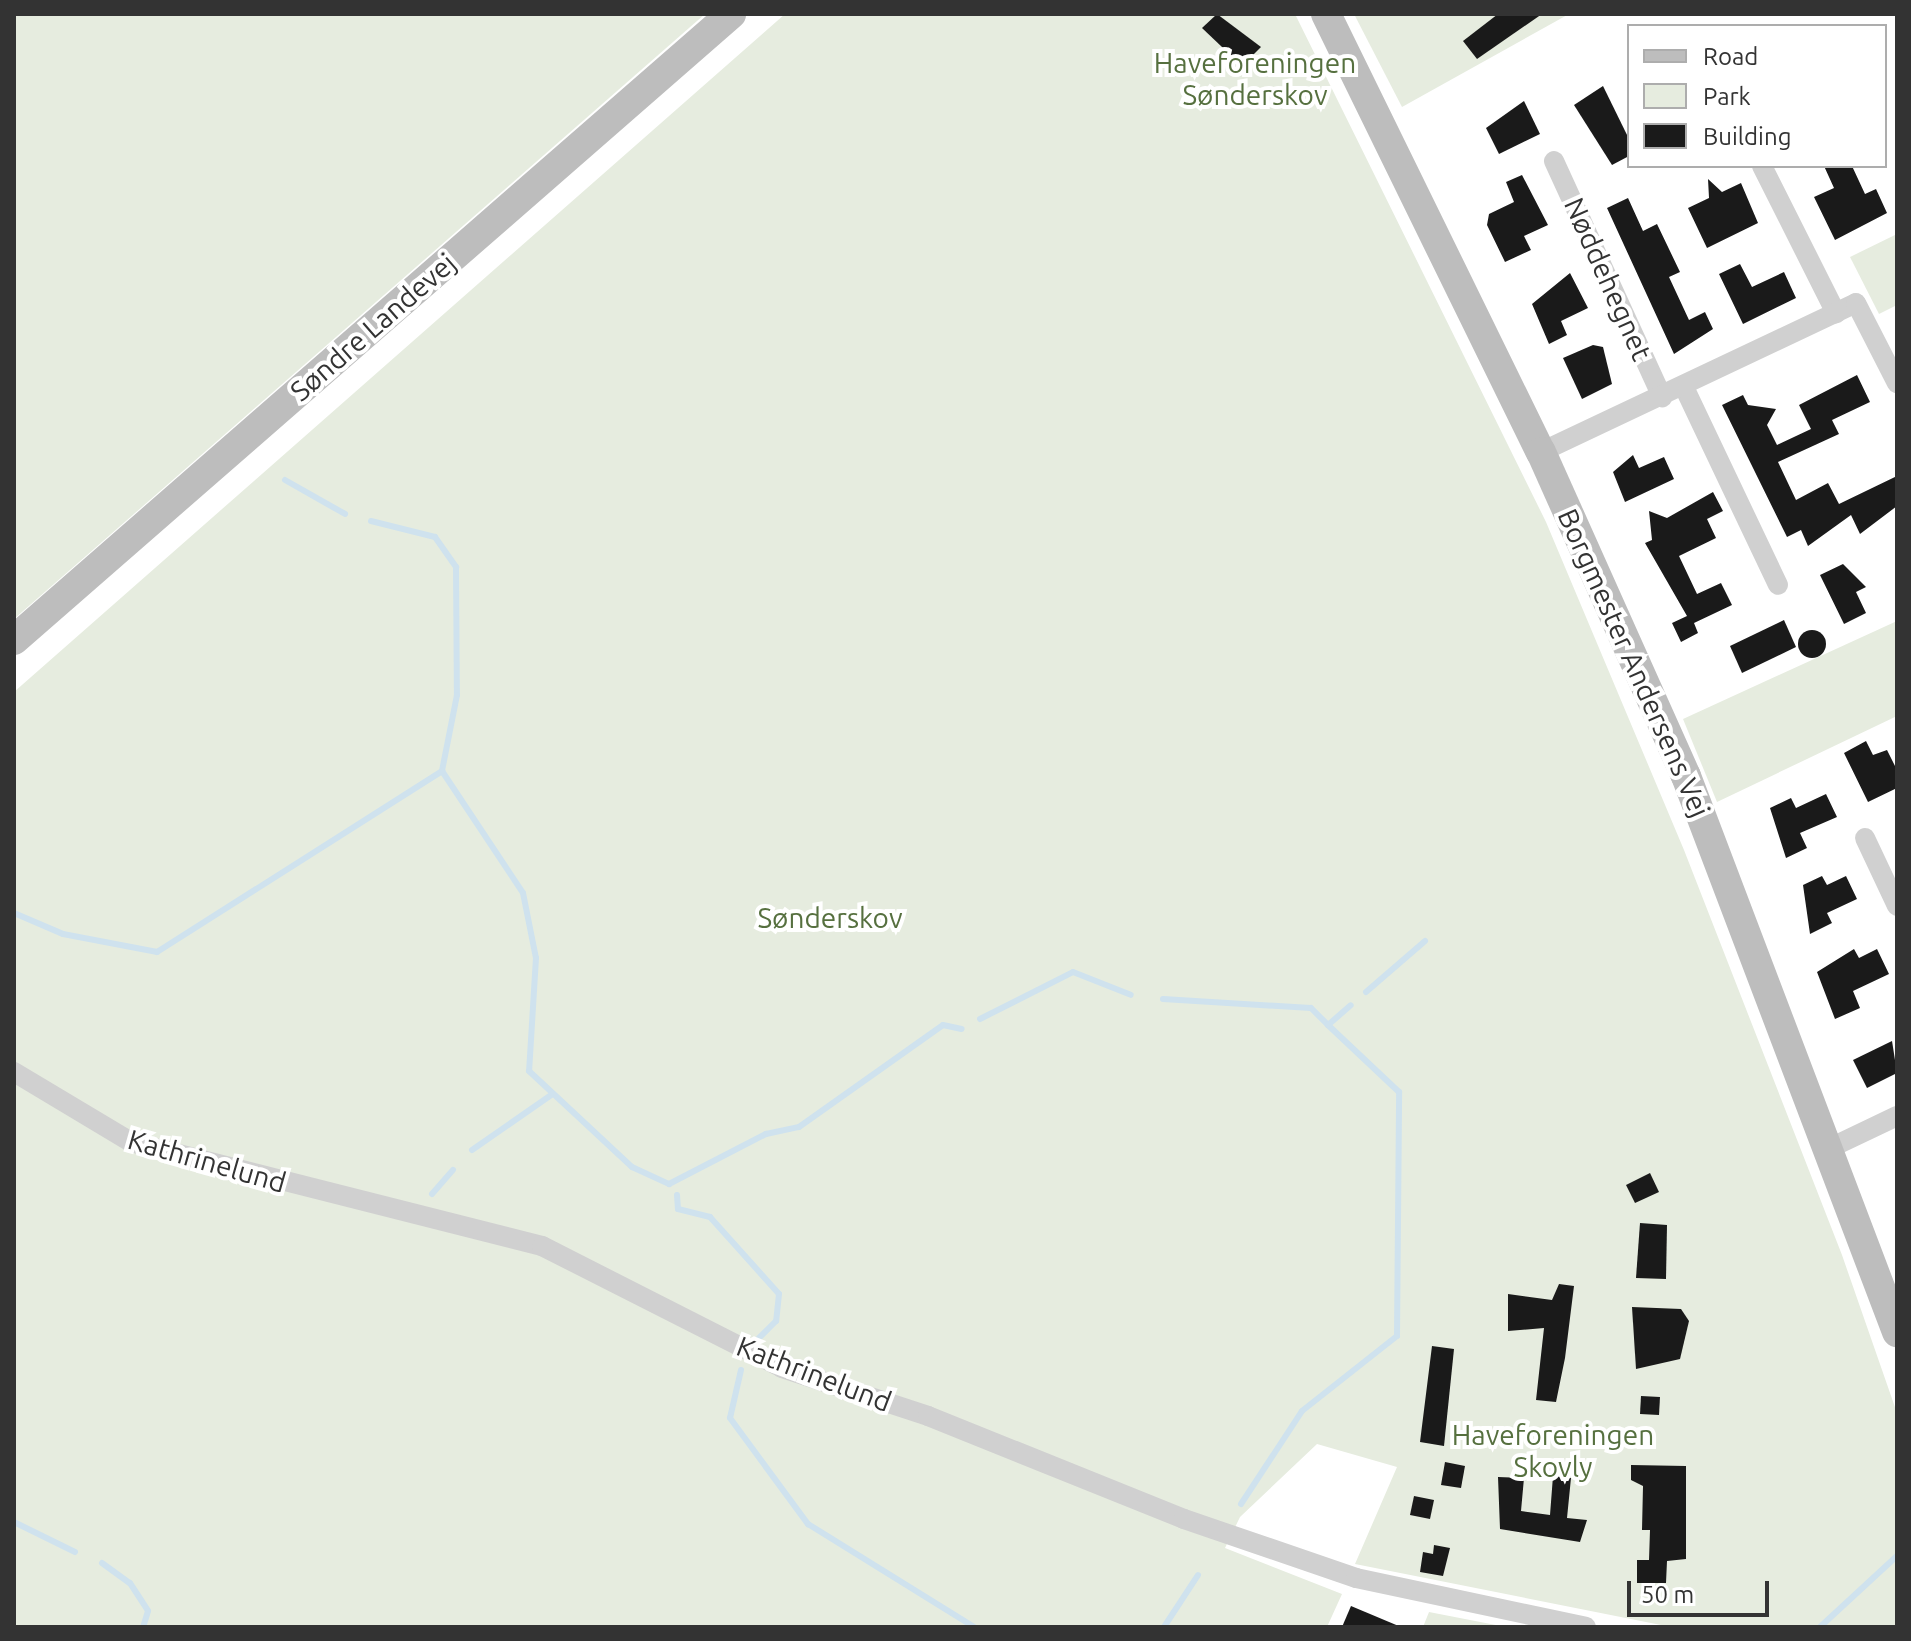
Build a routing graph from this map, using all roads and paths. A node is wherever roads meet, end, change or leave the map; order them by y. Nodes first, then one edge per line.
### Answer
1 (731, 14) edge
2 (1326, 14) edge
3 (1554, 161) dead end
4 (1763, 168) edge
5 (1836, 313) junction
6 (1897, 383) edge
7 (1684, 387) junction
8 (1662, 397) junction
9 (1541, 452) junction
10 (1778, 585) dead end
11 (14, 640) edge
12 (1865, 838) dead end
13 (1897, 906) edge
14 (14, 1072) edge
15 (1897, 1116) edge
16 (1830, 1148) junction
17 (1897, 1332) edge
18 (1586, 1627) edge

1 - 11 street, Søndre Landevej
2 - 9 street, Borgmester Andersens Vej
3 - 8 street, Nøddehegnet
4 - 5 street
5 - 6 street
5 - 7 street
7 - 8 street
7 - 10 street
8 - 9 street
9 - 16 street, Borgmester Andersens Vej
12 - 13 street
14 - 18 street, Kathrinelund
15 - 16 street
16 - 17 street, Borgmester Andersens Vej

